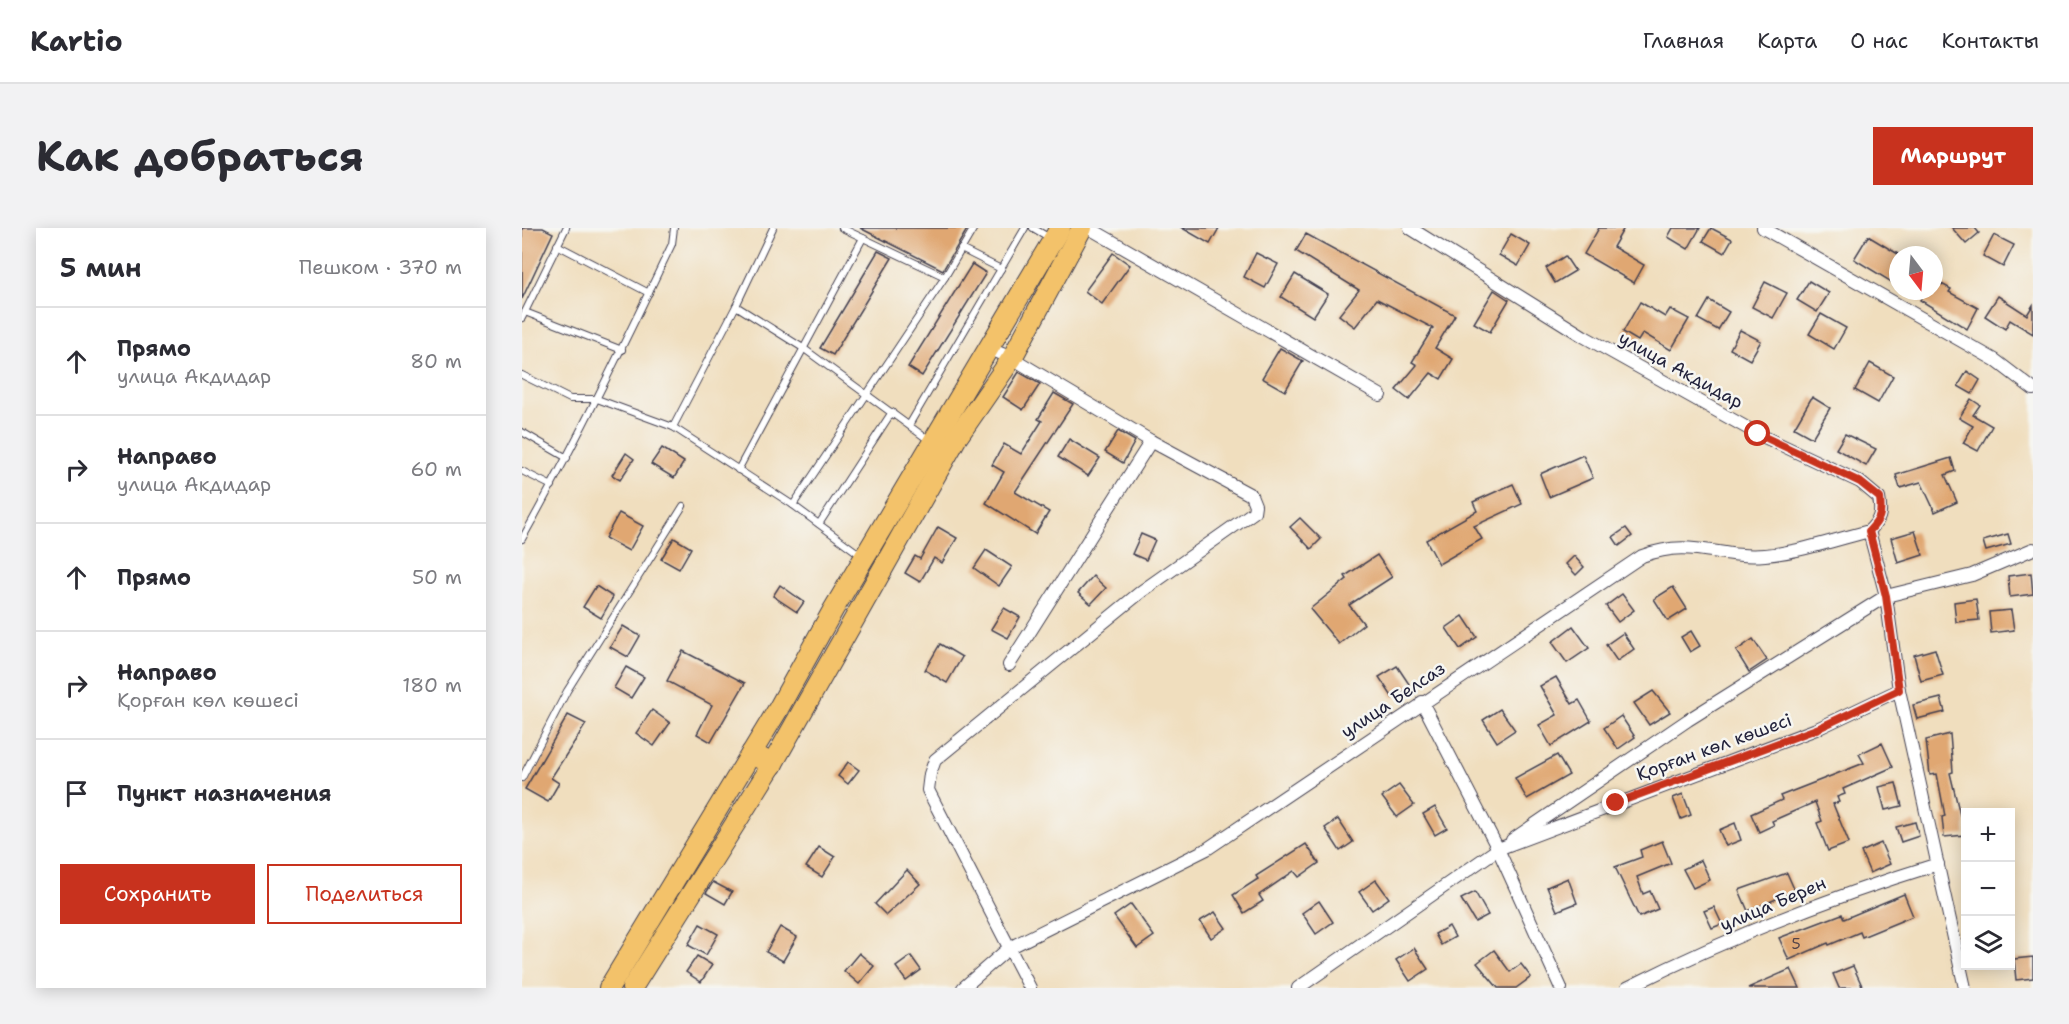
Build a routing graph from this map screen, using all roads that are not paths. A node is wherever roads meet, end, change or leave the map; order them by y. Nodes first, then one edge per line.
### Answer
1 (566, 228) edge
2 (674, 228) edge
3 (773, 228) edge
4 (842, 228) edge
5 (974, 228) edge
6 (1025, 228) edge
7 (1033, 228) edge
8 (1082, 228) edge
9 (1089, 228) edge
10 (1410, 228) edge
11 (1763, 228) edge
12 (1057, 234) edge
13 (863, 238) junction
14 (557, 245) junction
15 (962, 249) junction
16 (1000, 269) junction
17 (945, 277) junction
18 (649, 293) junction
19 (736, 306) junction
20 (524, 315) edge
21 (803, 348) junction
22 (990, 349) junction
23 (621, 350) junction
24 (1012, 358) junction
25 (522, 375) edge
26 (2033, 389) edge
27 (866, 392) junction
28 (1380, 395) dead end
29 (597, 399) junction
30 (892, 412) junction
31 (909, 425) junction
32 (673, 427) junction
33 (522, 432) edge
34 (1152, 441) junction
35 (932, 443) junction
36 (567, 458) junction
37 (522, 471) edge
38 (738, 471) junction
39 (552, 486) junction
40 (793, 505) junction
41 (683, 506) dead end
42 (819, 524) junction
43 (525, 529) edge
44 (1869, 531) junction
45 (522, 539) edge
46 (2033, 549) edge
47 (865, 558) junction
48 (1886, 596) junction
49 (1009, 665) dead end
50 (1899, 690) junction
51 (1422, 702) junction
52 (752, 753) junction
53 (772, 765) junction
54 (522, 778) edge
55 (1498, 849) junction
56 (1938, 864) junction
57 (1009, 948) junction
58 (609, 988) edge
59 (632, 988) edge
60 (963, 988) edge
61 (1030, 988) edge
62 (1298, 988) edge
63 (1561, 988) edge
64 (1627, 988) edge
65 (1965, 988) edge

1 - 14 lane
2 - 18 lane
3 - 19 lane
4 - 13 lane
5 - 15 lane
6 - 16 lane
7 - 12 lane
8 - 24 main road
9 - 28 street
10 - 44 street, улица Акдидар
11 - 26 street
12 - 22 main road
13 - 17 lane
13 - 21 lane
14 - 18 lane
14 - 20 lane
15 - 16 lane
15 - 17 lane
16 - 31 lane
17 - 27 lane
18 - 23 lane
19 - 21 lane
19 - 32 lane
20 - 23 lane
21 - 27 lane
21 - 38 lane
22 - 24 street
22 - 35 main road
23 - 29 lane
24 - 34 street
24 - 53 main road
25 - 29 lane
27 - 30 lane
27 - 40 lane
29 - 32 lane
29 - 36 lane
30 - 31 lane
30 - 42 lane
31 - 35 lane
32 - 38 lane
33 - 36 lane
34 - 49 street
34 - 57 street
35 - 47 main road
36 - 39 lane
37 - 39 lane
38 - 40 lane
39 - 43 lane
40 - 42 lane
41 - 54 lane
42 - 47 lane
43 - 45 lane
44 - 48 street
44 - 51 street, улица Белсаз
46 - 48 street
47 - 52 main road
48 - 50 street
48 - 55 street
50 - 55 street, Қорған көл көшесі
50 - 56 street
51 - 55 street
51 - 57 street, улица Белсаз
52 - 53 highway
52 - 58 main road
53 - 59 main road
55 - 62 street, Қорған көл көшесі
55 - 63 street
56 - 64 street, улица Берен
56 - 65 street
57 - 60 street, улица Белсаз
57 - 61 street

